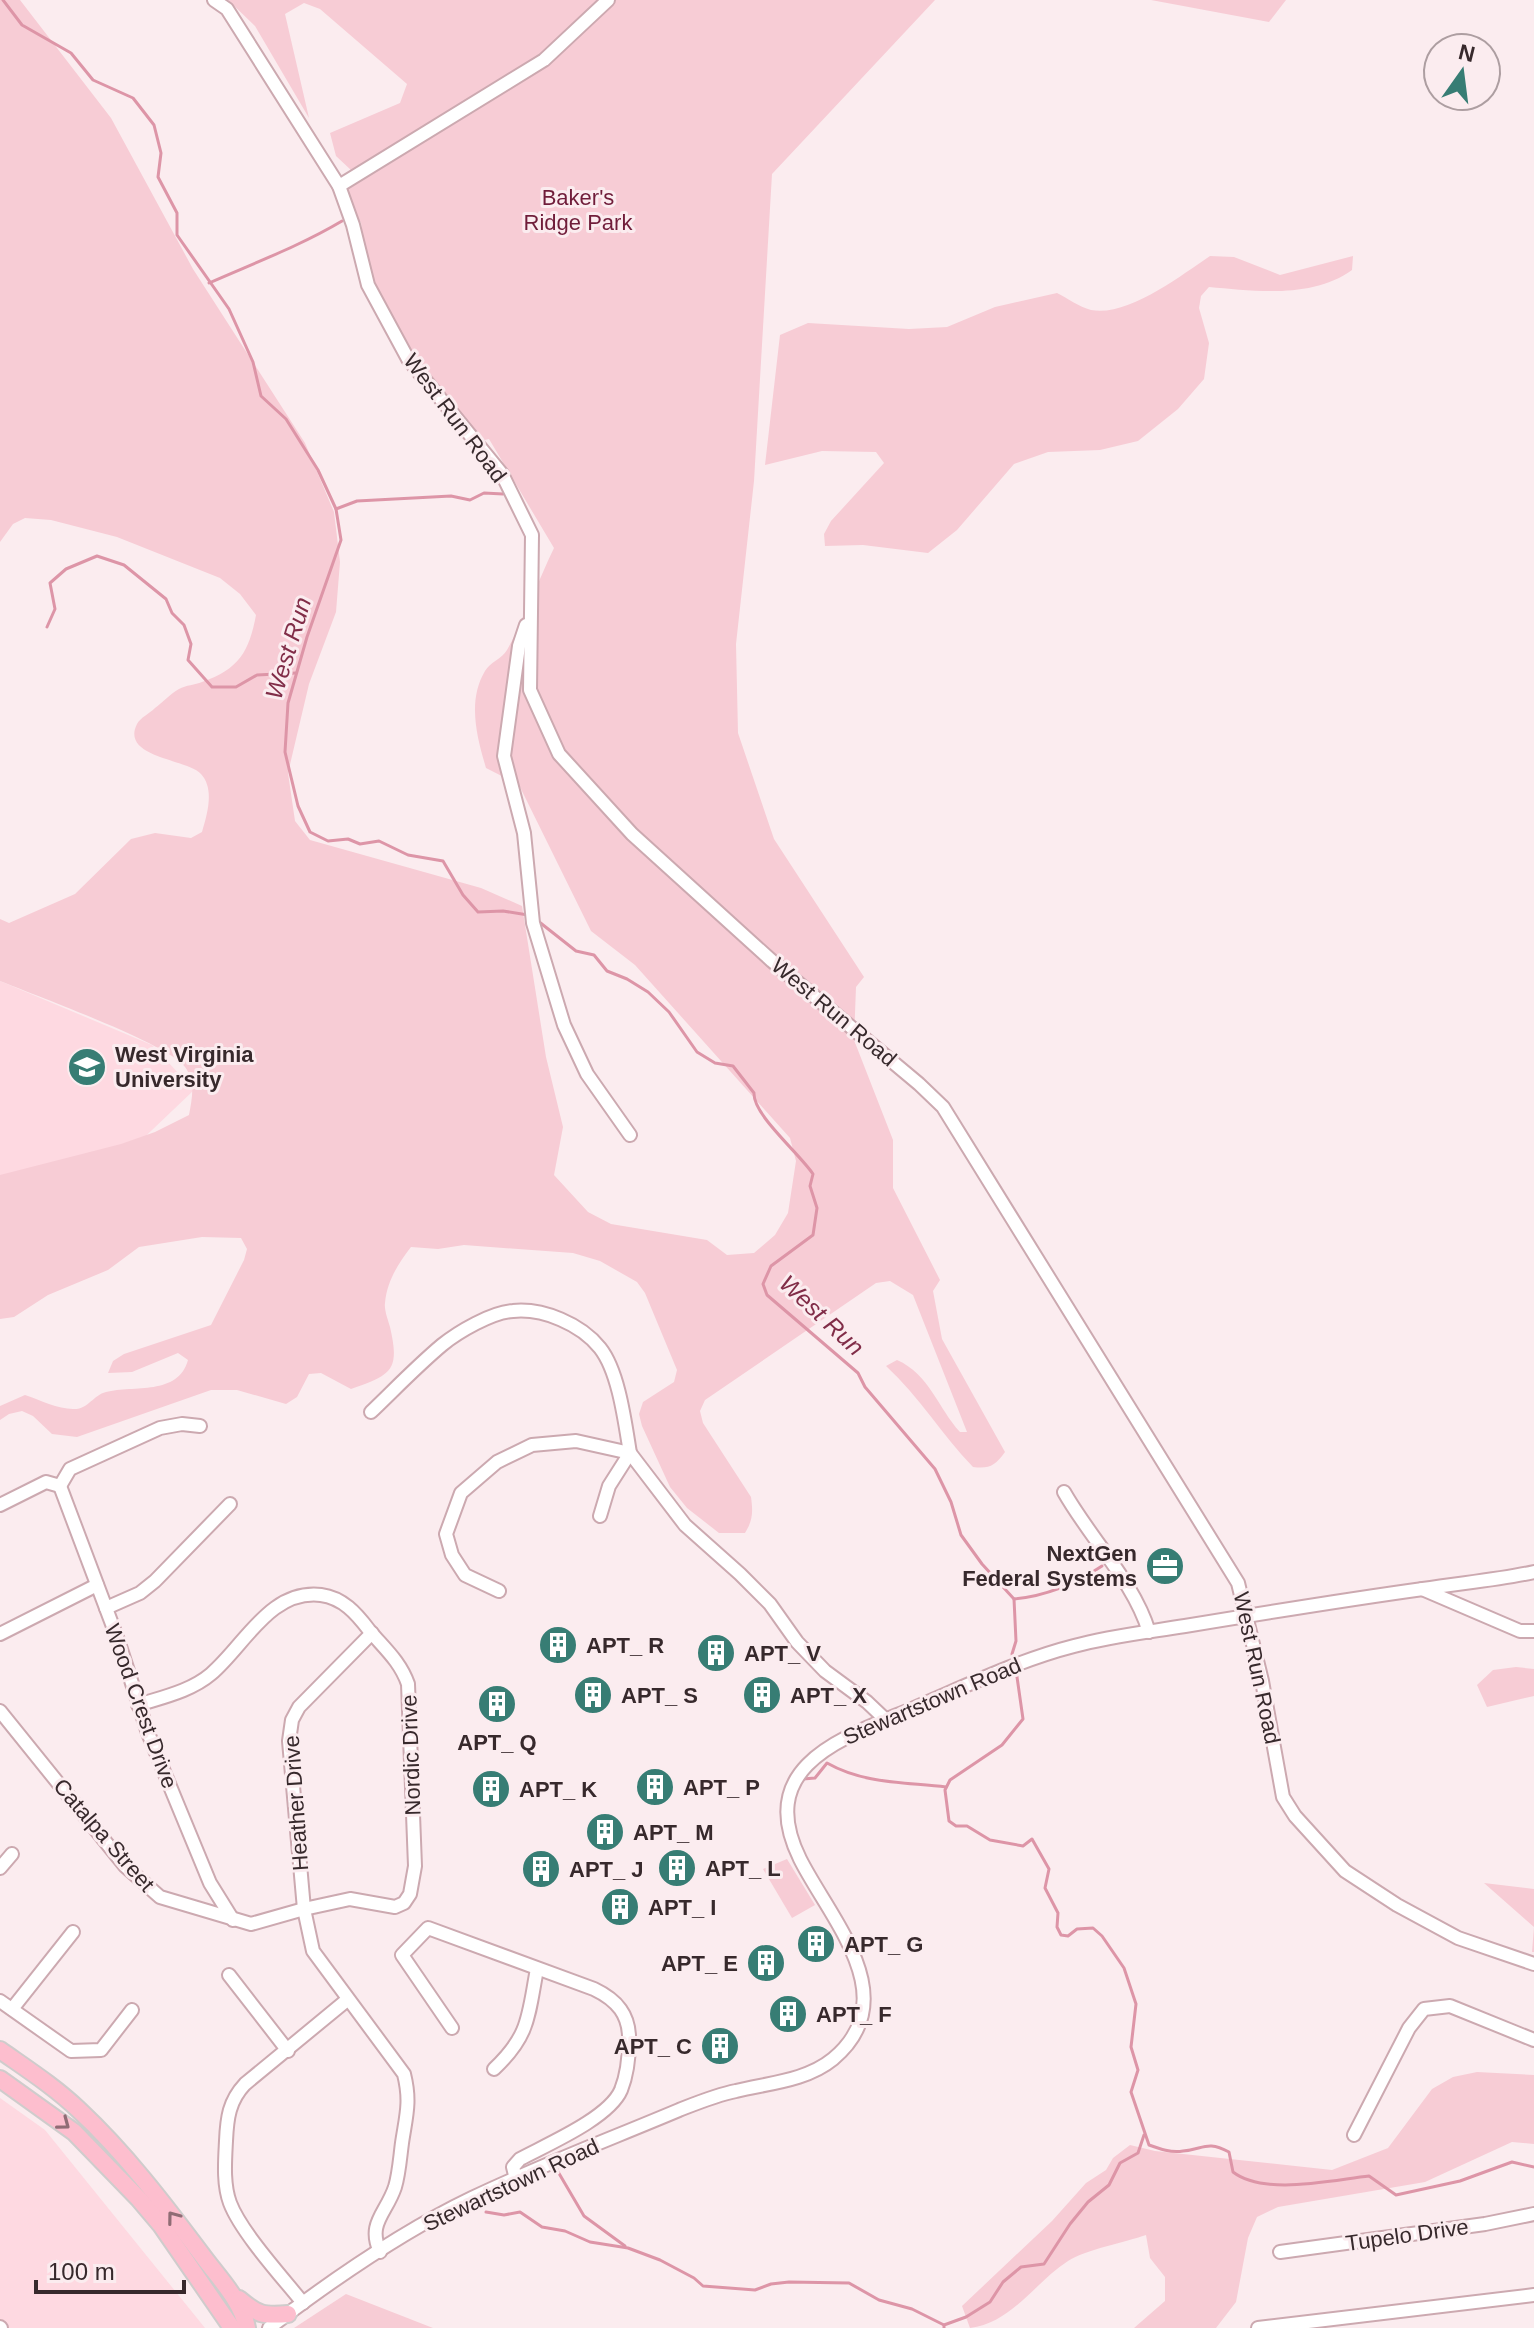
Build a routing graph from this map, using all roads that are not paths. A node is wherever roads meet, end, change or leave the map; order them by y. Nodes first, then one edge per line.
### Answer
1 (214, 0) edge
2 (608, 0) edge
3 (339, 186) junction
4 (529, 615) junction
5 (630, 1135) dead end
6 (371, 1412) dead end
7 (200, 1426) dead end
8 (630, 1453) junction
9 (60, 1486) junction
10 (1064, 1492) dead end
11 (230, 1504) dead end
12 (0, 1505) edge
13 (600, 1516) dead end
14 (1534, 1572) edge
15 (97, 1585) junction
16 (1422, 1589) junction
17 (499, 1591) dead end
18 (106, 1608) junction
19 (1248, 1616) junction
20 (1534, 1631) edge
21 (1149, 1632) junction
22 (372, 1633) junction
23 (0, 1634) edge
24 (138, 1705) junction
25 (0, 1711) edge
26 (886, 1720) junction
27 (12, 1854) dead end
28 (0, 1868) edge
29 (304, 1909) junction
30 (233, 1920) junction
31 (73, 1932) dead end
32 (1534, 1964) edge
33 (537, 1969) junction
34 (229, 1975) dead end
35 (347, 2000) junction
36 (0, 2001) edge
37 (12, 2009) junction
38 (132, 2010) dead end
39 (452, 2028) dead end
40 (1534, 2040) edge
41 (0, 2050) edge
42 (288, 2051) junction
43 (494, 2069) dead end
44 (0, 2079) edge
45 (1354, 2135) dead end
46 (516, 2179) junction
47 (1534, 2214) edge
48 (380, 2252) junction
49 (1280, 2252) dead end
50 (220, 2294) junction
51 (1534, 2295) edge
52 (303, 2303) junction
53 (288, 2314) junction
54 (223, 2328) edge
55 (232, 2328) edge
56 (247, 2328) edge
57 (269, 2328) edge
58 (1258, 2328) edge

1 - 3 street, West Run Road
2 - 3 street
3 - 4 street, West Run Road
4 - 5 street
4 - 19 street, West Run Road
6 - 8 street
7 - 9 street
8 - 13 street
8 - 17 street
8 - 26 street
9 - 12 street
9 - 15 street, Wood Crest Drive
10 - 21 street
11 - 18 street
14 - 16 street, Stewartstown Road
15 - 18 street, Wood Crest Drive
15 - 23 street
16 - 19 street, Stewartstown Road
16 - 20 street
18 - 24 street, Wood Crest Drive
19 - 21 street, Stewartstown Road
19 - 32 street, West Run Road
21 - 26 street, Stewartstown Road
22 - 24 street, Nordic Drive
22 - 29 street, Heather Drive
22 - 29 street, Nordic Drive
24 - 30 street, Wood Crest Drive
25 - 30 street, Catalpa Street
26 - 46 street, Stewartstown Road
27 - 28 street
29 - 30 street, Nordic Drive
29 - 35 street, Heather Drive
31 - 37 street
33 - 39 street
33 - 43 street
33 - 46 street
34 - 42 street
35 - 42 street
35 - 48 street, Heather Drive
36 - 37 street
37 - 38 street
40 - 45 street
50 -> 41 main road
42 - 52 street
44 -> 50 main road
46 - 48 street, Stewartstown Road
47 - 49 street, Tupelo Drive
48 - 52 street, Stewartstown Road
50 - 53 main road
50 - 54 main road
50 - 55 main road
50 - 56 main road
51 - 58 street
52 - 53 street, Stewartstown Road
53 - 57 street, Stewartstown Road

